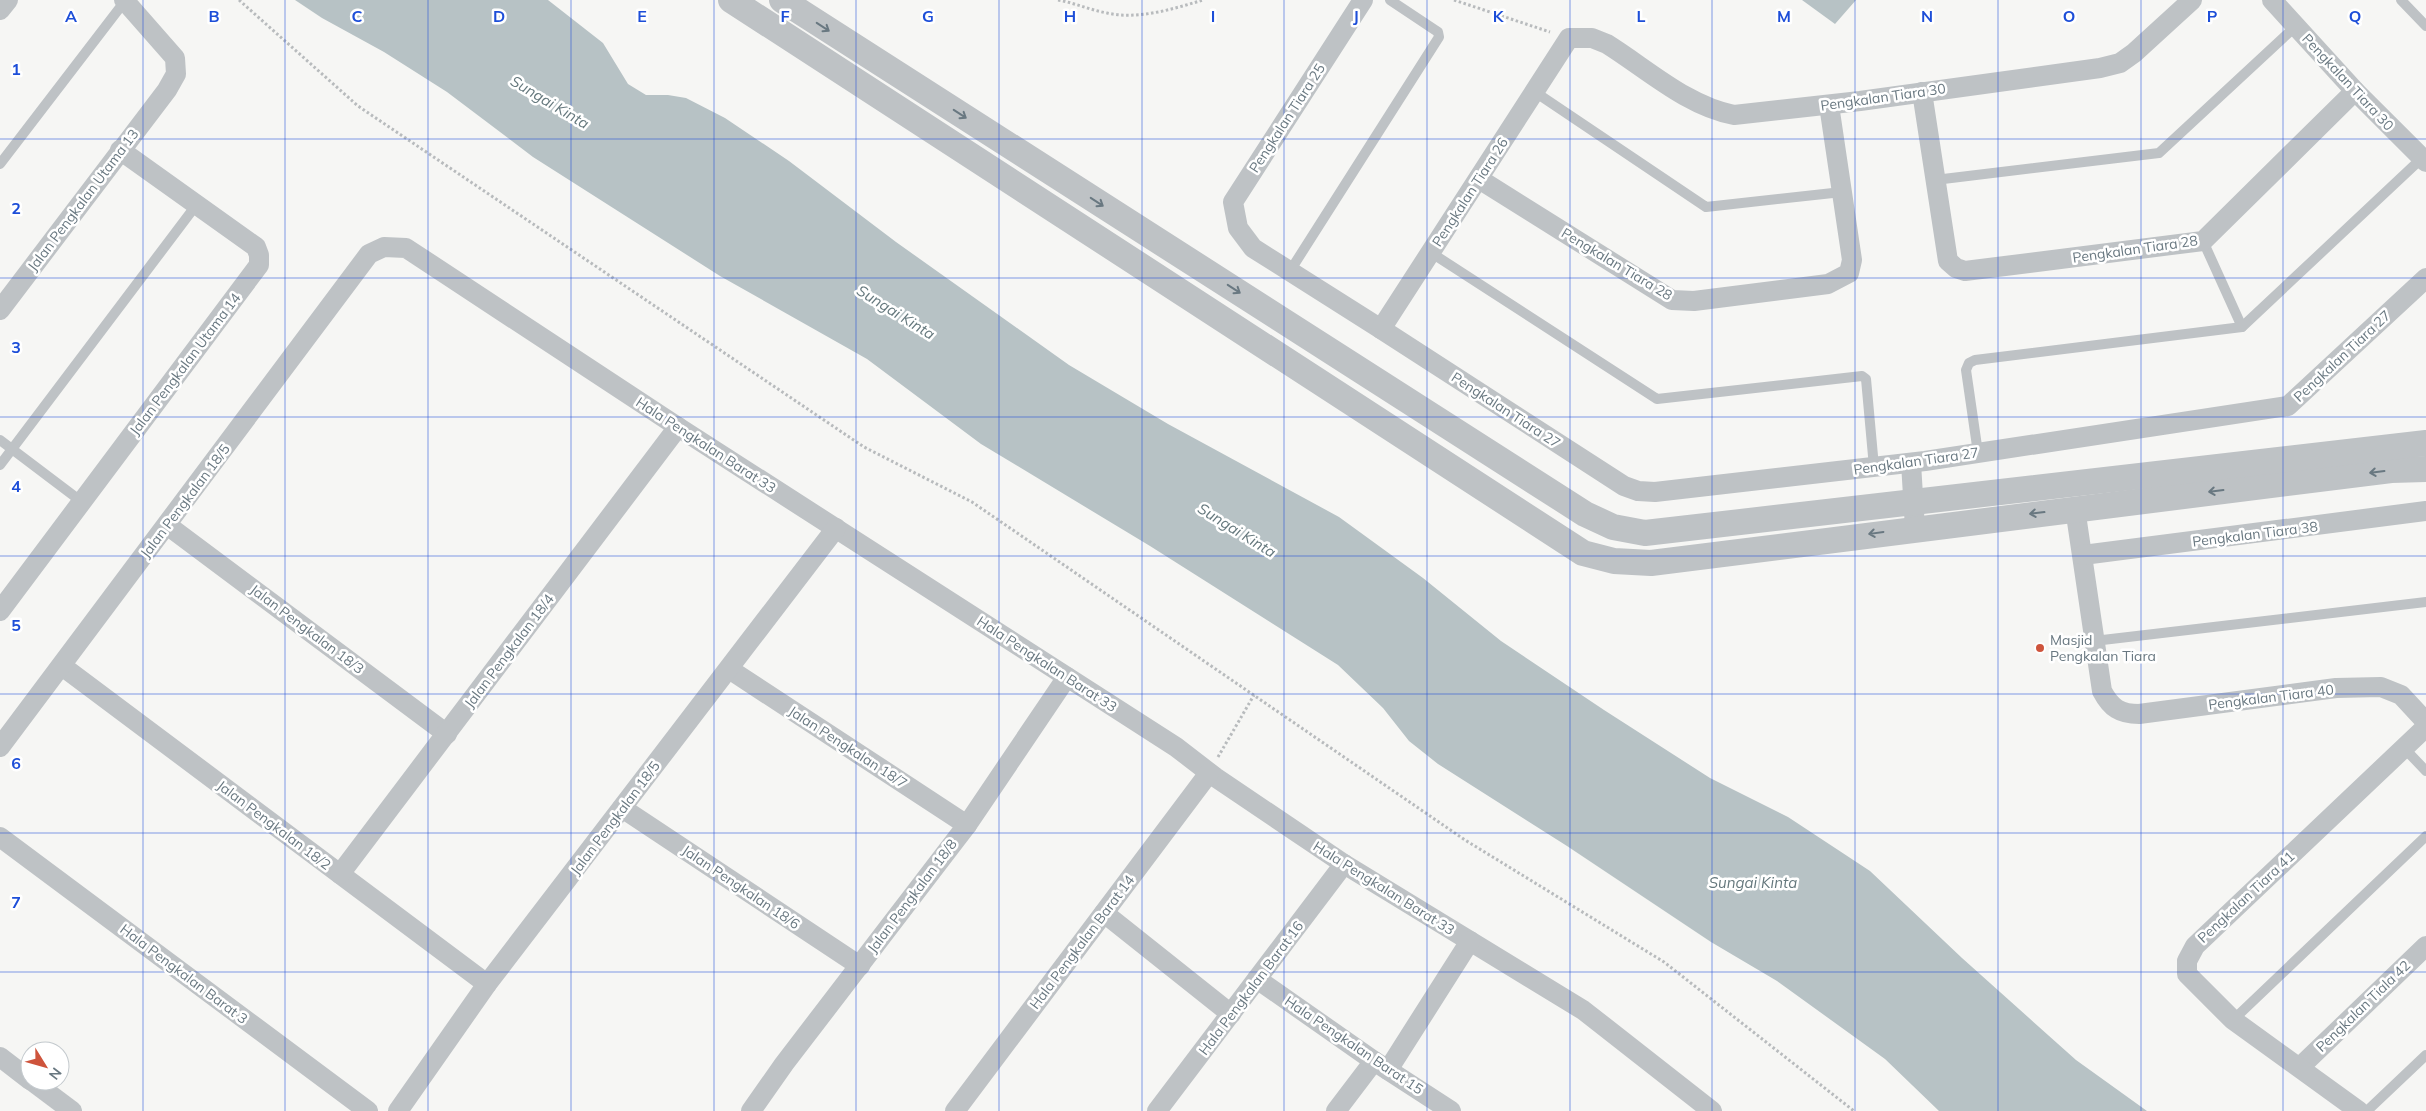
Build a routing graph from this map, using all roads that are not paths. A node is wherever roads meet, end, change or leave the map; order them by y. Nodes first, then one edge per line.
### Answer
1 (8, 0) edge
2 (124, 0) edge
3 (731, 0) edge
4 (782, 0) edge
5 (1363, 0) edge
6 (1390, 0) edge
7 (2192, 0) edge
8 (2272, 0) edge
9 (2401, 0) edge
10 (0, 10) edge
11 (2296, 26) junction
12 (2426, 26) edge
13 (1570, 38) joint
14 (2355, 91) junction
15 (1535, 92) junction
16 (1922, 92) junction
17 (1829, 105) junction
18 (120, 150) junction
19 (2424, 160) edge
20 (0, 164) edge
21 (1479, 179) junction
22 (1935, 180) junction
23 (1842, 192) junction
24 (197, 204) junction
25 (1246, 240) joint
26 (2202, 241) junction
27 (1430, 252) junction
28 (369, 254) joint
29 (1290, 271) junction
30 (2426, 278) edge
31 (0, 310) edge
32 (2242, 327) junction
33 (1390, 335) junction
34 (678, 427) junction
35 (0, 440) edge
36 (2426, 443) edge
37 (12, 449) junction
38 (1978, 453) junction
39 (1918, 462) junction
40 (0, 465) edge
41 (1874, 467) junction
42 (2426, 469) edge
43 (1920, 501) junction
44 (82, 502) junction
45 (2075, 508) junction
46 (2426, 511) edge
47 (167, 525) junction
48 (1922, 527) junction
49 (836, 528) junction
50 (2083, 554) junction
51 (2426, 602) edge
52 (0, 611) edge
53 (2094, 641) junction
54 (62, 666) junction
55 (729, 669) junction
56 (1067, 677) junction
57 (2426, 722) edge
58 (2426, 727) edge
59 (447, 734) junction
60 (0, 747) edge
61 (2404, 748) junction
62 (2426, 771) edge
63 (1209, 773) junction
64 (622, 808) junction
65 (967, 825) junction
66 (2426, 836) edge
67 (0, 837) edge
68 (1344, 864) junction
69 (340, 874) junction
70 (1104, 913) junction
71 (1470, 941) junction
72 (2426, 946) edge
73 (860, 966) junction
74 (1258, 979) junction
75 (488, 984) junction
76 (1231, 1014) junction
77 (2234, 1020) junction
78 (2426, 1054) edge
79 (0, 1057) edge
80 (1381, 1066) junction
81 (2300, 1067) junction
82 (20, 1072) edge
83 (46, 1091) edge
84 (72, 1111) edge
85 (368, 1111) edge
86 (398, 1111) edge
87 (751, 1111) edge
88 (955, 1111) edge
89 (1158, 1111) edge
90 (1336, 1111) edge
91 (1451, 1111) edge
92 (1712, 1111) edge
93 (2359, 1111) edge
94 (2366, 1111) edge

1 - 10 street
2 - 18 street, Jalan Pengkalan Utama 13
2 - 20 lane
48 -> 3 street
4 -> 43 street
5 - 25 street, Pengkalan Tiara 25
6 - 29 lane
7 - 16 street, Pengkalan Tiara 30
8 - 11 street, Pengkalan Tiara 30
9 - 12 lane
11 - 14 street, Pengkalan Tiara 30
11 - 22 lane
13 - 15 street, Pengkalan Tiara 26
13 - 17 street, Pengkalan Tiara 30
14 - 19 street, Pengkalan Tiara 30
14 - 26 street, Pengkalan Tiara 28
15 - 21 street, Pengkalan Tiara 26
15 - 23 lane
16 - 17 street, Pengkalan Tiara 30
16 - 22 street
17 - 23 street
18 - 24 street, Jalan Pengkalan Utama 14
18 - 31 street, Jalan Pengkalan Utama 13
19 - 32 lane
21 - 23 street, Pengkalan Tiara 28
21 - 27 street, Pengkalan Tiara 26
22 - 26 street, Pengkalan Tiara 28
24 - 37 lane
24 - 44 street, Jalan Pengkalan Utama 14
25 - 29 street, Pengkalan Tiara 27
26 - 32 lane
27 - 33 street, Pengkalan Tiara 26
27 - 41 lane
28 - 34 street, Hala Pengkalan Barat 33
28 - 47 street, Jalan Pengkalan 18/5
29 - 33 street, Pengkalan Tiara 27
30 - 38 street, Pengkalan Tiara 27
32 - 38 lane
33 - 41 street, Pengkalan Tiara 27
34 - 49 street, Hala Pengkalan Barat 33
34 - 59 street, Jalan Pengkalan 18/4
35 - 37 lane
36 - 43 street
37 - 40 lane
37 - 44 lane
38 - 39 street, Pengkalan Tiara 27
39 - 41 street, Pengkalan Tiara 27
39 - 43 street
42 -> 45 street
43 - 48 street
44 - 52 street, Jalan Pengkalan Utama 14
45 -> 48 street
45 - 50 street
46 - 50 street, Pengkalan Tiara 38
47 - 54 street, Jalan Pengkalan 18/5
47 - 59 street, Jalan Pengkalan 18/3
49 - 55 street, Jalan Pengkalan 18/5
49 - 56 street, Hala Pengkalan Barat 33
50 - 53 street
51 - 53 lane
53 - 57 street, Pengkalan Tiara 40
54 - 60 street, Jalan Pengkalan 18/5
54 - 69 street, Jalan Pengkalan 18/2
55 - 64 street, Jalan Pengkalan 18/5
55 - 65 street, Jalan Pengkalan 18/7
56 - 63 street, Hala Pengkalan Barat 33
56 - 65 street, Jalan Pengkalan 18/8
58 - 61 street, Pengkalan Tiara 41
59 - 69 street, Jalan Pengkalan 18/4
61 - 62 lane
61 - 77 street, Pengkalan Tiara 41
63 - 68 street, Hala Pengkalan Barat 33
63 - 70 street, Hala Pengkalan Barat 14
64 - 73 street, Jalan Pengkalan 18/6
64 - 75 street, Jalan Pengkalan 18/5
65 - 73 street, Jalan Pengkalan 18/8
66 - 77 lane
67 - 85 street, Hala Pengkalan Barat 3
68 - 71 street, Hala Pengkalan Barat 33
68 - 74 street, Hala Pengkalan Barat 16
69 - 75 street, Jalan Pengkalan 18/2
70 - 76 street
70 - 88 street, Hala Pengkalan Barat 14
71 - 80 street
71 - 92 street, Hala Pengkalan Barat 33
72 - 81 street, Pengkalan Tiala 42
73 - 87 street, Jalan Pengkalan 18/8
74 - 76 street, Hala Pengkalan Barat 16
74 - 80 street, Hala Pengkalan Barat 15
75 - 86 street, Jalan Pengkalan 18/5
76 - 89 street, Hala Pengkalan Barat 16
77 - 81 street, Pengkalan Tiara 41
78 - 94 lane
79 - 82 street
80 - 90 street
80 - 91 street, Hala Pengkalan Barat 15
81 - 93 street, Pengkalan Tiara 41
83 - 84 street

